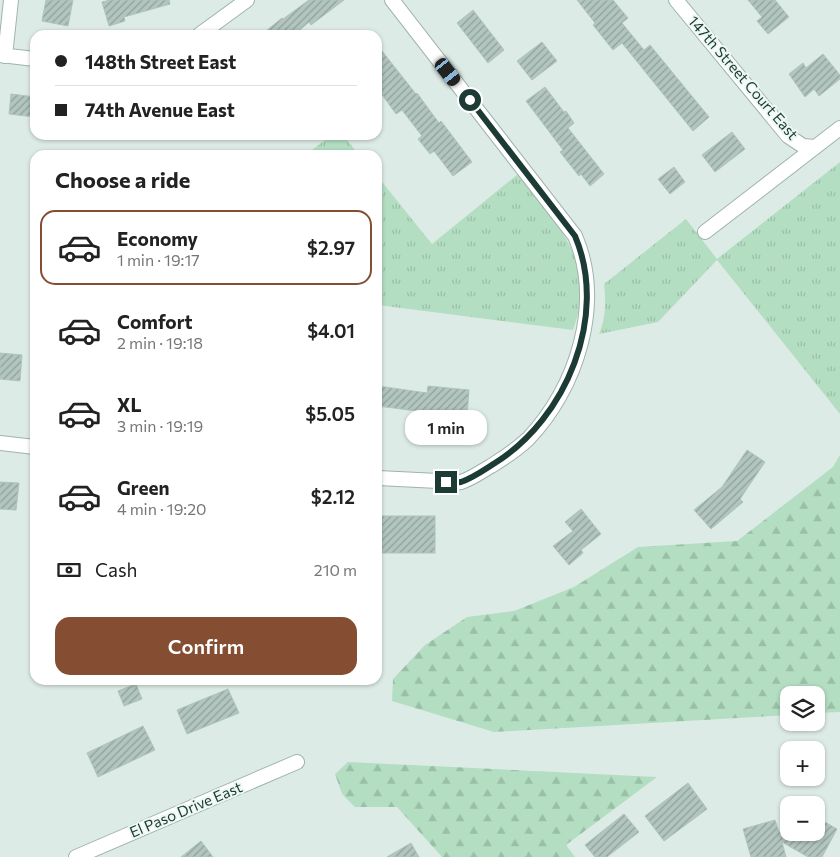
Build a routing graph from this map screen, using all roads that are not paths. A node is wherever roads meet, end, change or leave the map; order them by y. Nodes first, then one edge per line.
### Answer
1 (11, 0) edge
2 (247, 0) edge
3 (392, 0) edge
4 (676, 0) edge
5 (206, 30) edge
6 (2, 56) edge
7 (30, 59) edge
8 (840, 128) edge
9 (814, 147) junction
10 (705, 232) dead end
11 (0, 443) edge
12 (30, 446) edge
13 (382, 478) edge
14 (297, 762) dead end
15 (76, 857) edge

1 - 6 street
2 - 5 street
3 - 13 street
4 - 9 street, 147th Street Court East
6 - 7 street
8 - 9 street
9 - 10 street
11 - 12 street
14 - 15 street, El Paso Drive East

